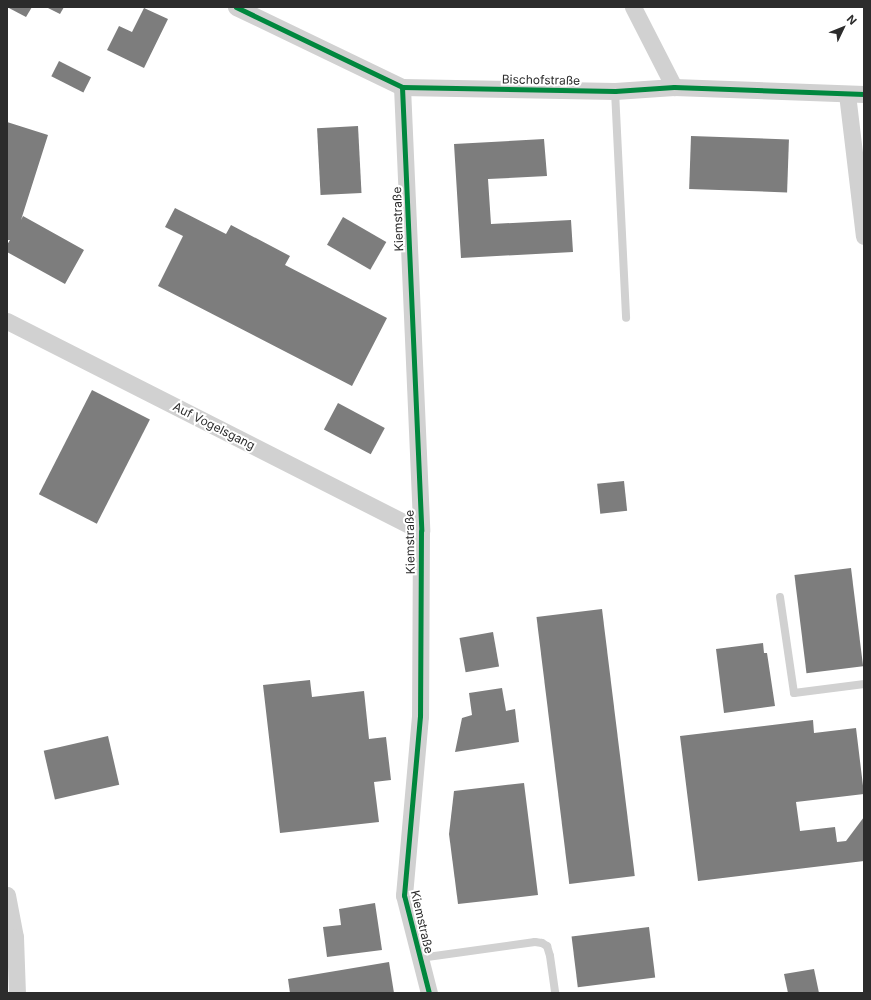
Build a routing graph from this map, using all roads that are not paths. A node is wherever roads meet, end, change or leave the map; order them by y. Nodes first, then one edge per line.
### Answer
1 (236, 7) edge
2 (633, 7) edge
3 (402, 87) junction
4 (674, 87) junction
5 (615, 91) junction
6 (856, 94) edge
7 (864, 236) edge
8 (626, 318) dead end
9 (7, 321) edge
10 (421, 531) junction
11 (780, 597) dead end
12 (864, 684) edge
13 (7, 895) edge
14 (420, 958) junction
15 (17, 993) edge
16 (429, 993) edge
17 (555, 993) edge

1 - 3 street, Bischofstraße
2 - 4 street
3 - 5 street, Bischofstraße
3 - 10 street, Kiemstraße
4 - 5 street, Bischofstraße
4 - 6 street, Bischofstraße
5 - 8 lane
6 - 7 street
9 - 10 street, Auf Vogelsgang
10 - 14 street, Kiemstraße
11 - 12 lane
13 - 15 street
14 - 16 street, Kiemstraße
14 - 17 lane

